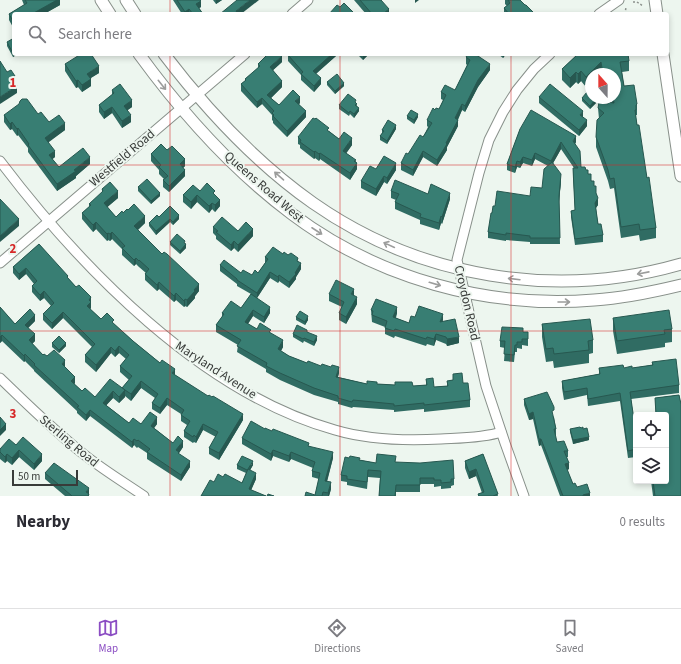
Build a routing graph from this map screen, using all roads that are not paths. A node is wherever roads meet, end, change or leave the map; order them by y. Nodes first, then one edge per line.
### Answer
1 (102, 0) edge
2 (126, 0) edge
3 (308, 0) edge
4 (619, 0) edge
5 (655, 0) edge
6 (109, 12) edge
7 (134, 12) edge
8 (294, 12) edge
9 (602, 12) edge
10 (657, 12) edge
11 (140, 56) edge
12 (166, 56) edge
13 (243, 56) edge
14 (548, 56) edge
15 (663, 56) edge
16 (197, 94) junction
17 (182, 108) junction
18 (0, 161) edge
19 (681, 176) edge
20 (49, 222) junction
21 (0, 263) edge
22 (681, 264) edge
23 (458, 269) junction
24 (681, 285) edge
25 (464, 292) junction
26 (0, 378) edge
27 (501, 432) junction
28 (144, 496) edge
29 (524, 496) edge

1 - 6 street
2 - 7 street
3 - 8 street
4 - 9 street
5 - 10 street
11 -> 17 street, Queens Road West
12 - 16 street, Queens Road West
13 - 16 street, Westfield Road
14 - 23 street, Croydon Road
15 - 19 street
16 - 17 street, Westfield Road
23 -> 16 street, Queens Road West
17 - 20 street, Westfield Road
17 -> 25 street, Queens Road West
18 - 20 street, Maryland Avenue
20 - 21 street, Westfield Road
20 - 27 street, Maryland Avenue
22 -> 23 street, Queens Road West
23 - 25 street, Croydon Road
25 -> 24 street, Queens Road West
25 - 27 street, Croydon Road
26 - 28 street, Sterling Road
27 - 29 street, Croydon Road

